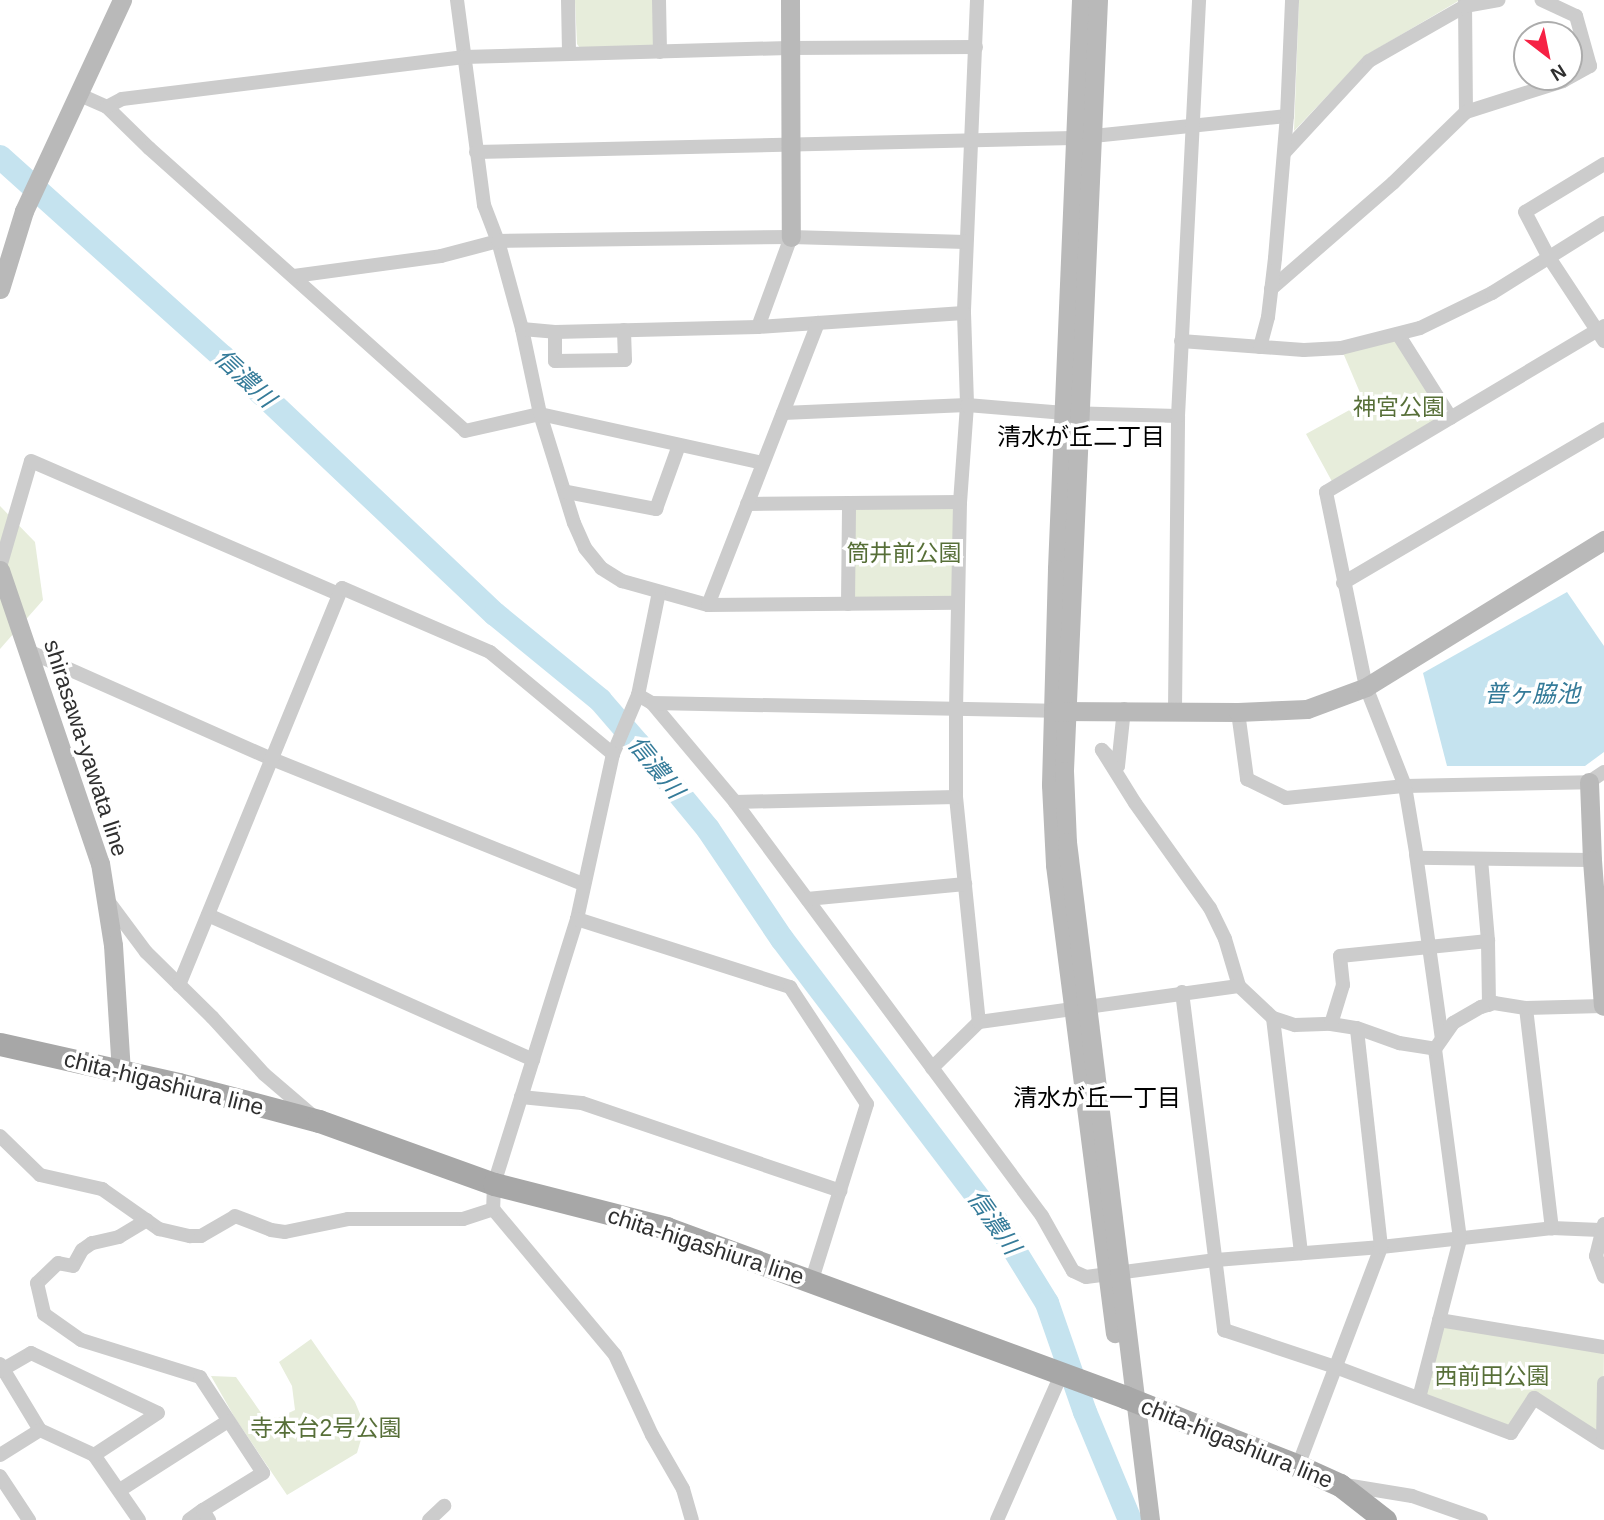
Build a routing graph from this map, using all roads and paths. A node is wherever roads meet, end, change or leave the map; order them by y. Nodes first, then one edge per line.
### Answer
1 (122, 0) edge
2 (457, 0) edge
3 (568, 0) edge
4 (659, 0) edge
5 (790, 0) edge
6 (977, 0) edge
7 (1081, 0) edge
8 (1098, 0) edge
9 (1199, 0) edge
10 (1292, 0) edge
11 (1498, 0) edge
12 (1541, 0) edge
13 (1465, 3) edge
14 (976, 47) junction
15 (789, 48) junction
16 (660, 52) junction
17 (569, 54) junction
18 (464, 57) junction
19 (80, 95) junction
20 (107, 107) junction
21 (1466, 111) junction
22 (1287, 116) junction
23 (1193, 125) junction
24 (1083, 137) junction
25 (973, 139) junction
26 (789, 145) junction
27 (476, 152) junction
28 (1284, 153) junction
29 (1604, 164) edge
30 (1604, 223) edge
31 (791, 237) junction
32 (498, 241) junction
33 (966, 242) junction
34 (1548, 256) junction
35 (294, 276) junction
36 (0, 289) edge
37 (1271, 289) junction
38 (964, 313) junction
39 (818, 323) junction
40 (758, 327) junction
41 (523, 329) junction
42 (624, 330) junction
43 (555, 332) junction
44 (1602, 332) edge
45 (1398, 334) junction
46 (1181, 341) junction
47 (1261, 347) junction
48 (967, 405) junction
49 (783, 413) junction
50 (1072, 413) junction
51 (540, 414) junction
52 (1178, 416) junction
53 (1451, 418) junction
54 (1604, 429) edge
55 (679, 444) junction
56 (762, 463) junction
57 (567, 492) junction
58 (960, 502) junction
59 (849, 503) junction
60 (747, 504) junction
61 (1604, 540) edge
62 (0, 569) edge
63 (1343, 583) junction
64 (659, 592) junction
65 (339, 594) junction
66 (958, 603) junction
67 (848, 604) junction
68 (708, 605) junction
69 (28, 651) junction
70 (1366, 687) junction
71 (635, 701) junction
72 (652, 703) junction
73 (1124, 709) junction
74 (956, 710) junction
75 (1175, 710) junction
76 (1059, 711) junction
77 (1238, 712) junction
78 (613, 754) junction
79 (272, 759) junction
80 (1597, 777) edge
81 (1405, 786) junction
82 (956, 797) junction
83 (735, 802) junction
84 (1416, 854) junction
85 (1481, 859) junction
86 (1592, 860) junction
87 (583, 884) junction
88 (965, 884) junction
89 (105, 897) junction
90 (807, 899) junction
91 (208, 915) junction
92 (577, 919) junction
93 (1488, 942) junction
94 (1429, 947) junction
95 (179, 985) junction
96 (1239, 986) junction
97 (1182, 992) junction
98 (1489, 1005) junction
99 (1079, 1006) junction
100 (1604, 1007) edge
101 (1526, 1008) junction
102 (1273, 1018) junction
103 (979, 1022) junction
104 (1331, 1024) junction
105 (1357, 1028) junction
106 (0, 1044) edge
107 (1438, 1044) junction
108 (533, 1060) junction
109 (932, 1068) junction
110 (121, 1070) junction
111 (521, 1097) junction
112 (318, 1121) junction
113 (0, 1136) edge
114 (494, 1184) junction
115 (840, 1191) junction
116 (493, 1209) junction
117 (147, 1220) junction
118 (1602, 1227) edge
119 (1552, 1228) junction
120 (1460, 1239) junction
121 (1381, 1247) junction
122 (1301, 1254) junction
123 (1216, 1260) junction
124 (1113, 1273) junction
125 (1604, 1277) edge
126 (812, 1280) junction
127 (1439, 1320) junction
128 (1604, 1347) edge
129 (1, 1368) edge
130 (1338, 1368) junction
131 (1061, 1375) junction
132 (1604, 1383) edge
133 (1419, 1398) junction
134 (1130, 1399) junction
135 (228, 1421) junction
136 (40, 1430) junction
137 (1604, 1443) edge
138 (0, 1455) edge
139 (94, 1455) junction
140 (1298, 1466) junction
141 (0, 1476) edge
142 (1340, 1485) junction
143 (120, 1490) junction
144 (444, 1506) dead end
145 (206, 1515) edge
146 (29, 1520) edge
147 (139, 1520) edge
148 (189, 1520) edge
149 (429, 1520) edge
150 (692, 1520) edge
151 (997, 1520) edge
152 (1150, 1520) edge
153 (1385, 1520) edge
154 (1481, 1520) edge

1 - 19 street
2 - 18 street
3 - 17 street
4 - 16 street
5 - 15 street
6 - 14 street
7 - 24 street
8 - 24 street
9 - 23 street
10 - 22 street
11 - 13 street
12 - 21 street
13 - 21 street
13 - 28 street
14 - 15 street
14 - 25 street
15 - 16 street
15 - 26 street
16 - 17 street
17 - 18 street
18 - 20 street
18 - 27 street
19 - 20 street
19 - 36 street
20 - 35 street
21 - 37 street
22 - 23 street
22 - 28 street
23 - 24 street
23 - 46 street
24 - 25 street
24 - 50 street
25 - 26 street
25 - 33 street
26 - 27 street
26 - 31 street
27 - 32 street
28 - 37 street
29 - 34 street
30 - 34 street
31 - 32 street
31 - 33 street
31 - 40 street
32 - 35 street
32 - 41 street
33 - 38 street
34 - 44 street
34 - 45 street
35 - 51 street
37 - 47 street
38 - 39 street
38 - 48 street
39 - 40 street
39 - 49 street
40 - 42 street
41 - 43 street
41 - 51 street
42 - 43 street
42 - 43 street
44 - 53 street
45 - 47 street
45 - 53 street
46 - 47 street
46 - 52 street
48 - 49 street
48 - 50 street
48 - 58 street
49 - 56 street
50 - 52 street
50 - 76 street
51 - 55 street
51 - 57 street
52 - 75 street
53 - 63 street
54 - 63 street
55 - 56 street
55 - 57 street
56 - 60 street
57 - 64 street
58 - 59 street
58 - 66 street
59 - 60 street
59 - 67 street
60 - 68 street
61 - 70 street
62 - 65 street
62 - 69 street, shirasawa-yawata line
63 - 70 street
64 - 68 street
64 - 71 street
65 - 78 street
65 - 79 street
66 - 67 street
66 - 74 street
67 - 68 street
69 - 79 street
69 - 89 street, shirasawa-yawata line
70 - 77 street
70 - 81 street
71 - 72 street
71 - 78 street
72 - 74 street
72 - 83 street
73 - 75 street
73 - 76 street
73 - 96 street
74 - 76 street
74 - 82 street
75 - 77 street
76 - 99 street
77 - 81 street
78 - 87 street
79 - 87 street
79 - 91 street
80 - 81 street
80 - 86 street
81 - 84 street
82 - 83 street
82 - 88 street
83 - 90 street
84 - 85 street
84 - 94 street
85 - 86 street
85 - 93 street
86 - 100 street
87 - 92 street
88 - 90 street
88 - 103 street
89 - 95 street
89 - 110 street, shirasawa-yawata line
90 - 109 street
91 - 95 street
91 - 108 street
92 - 108 street
92 - 115 street
93 - 94 street
93 - 98 street
94 - 104 street
94 - 107 street
95 - 112 street
96 - 97 street
96 - 102 street
97 - 99 street
97 - 123 street
98 - 101 street
98 - 107 street
99 - 103 street
99 - 124 street
100 - 101 street
101 - 119 street
102 - 104 street
102 - 122 street
103 - 109 street
104 - 105 street
105 - 107 street
105 - 121 street
106 - 110 main road, chita-higashiura line
107 - 120 street
108 - 111 street
109 - 124 street
110 - 112 main road, chita-higashiura line
111 - 114 street
111 - 115 street
112 - 114 main road, chita-higashiura line
113 - 117 street
114 - 116 street
114 - 126 main road, chita-higashiura line
115 - 126 street
116 - 117 street
116 - 150 street
117 - 135 street
118 - 119 street
118 - 125 street
119 - 120 street
120 - 121 street
120 - 127 street
121 - 122 street
121 - 130 street
122 - 123 street
123 - 124 street
123 - 130 street
124 - 134 street
126 - 131 main road, chita-higashiura line
127 - 128 street
127 - 133 street
129 - 136 street
129 - 139 street
130 - 133 street
130 - 140 street
131 - 134 main road, chita-higashiura line
131 - 151 street
132 - 137 street
133 - 137 street
134 - 140 main road, chita-higashiura line
134 - 152 street
135 - 143 street
135 - 145 street
136 - 138 street
136 - 139 street
139 - 143 street
140 - 142 main road, chita-higashiura line
141 - 146 street
142 - 153 main road, chita-higashiura line
142 - 154 street
143 - 147 street
144 - 149 street
145 - 148 street

